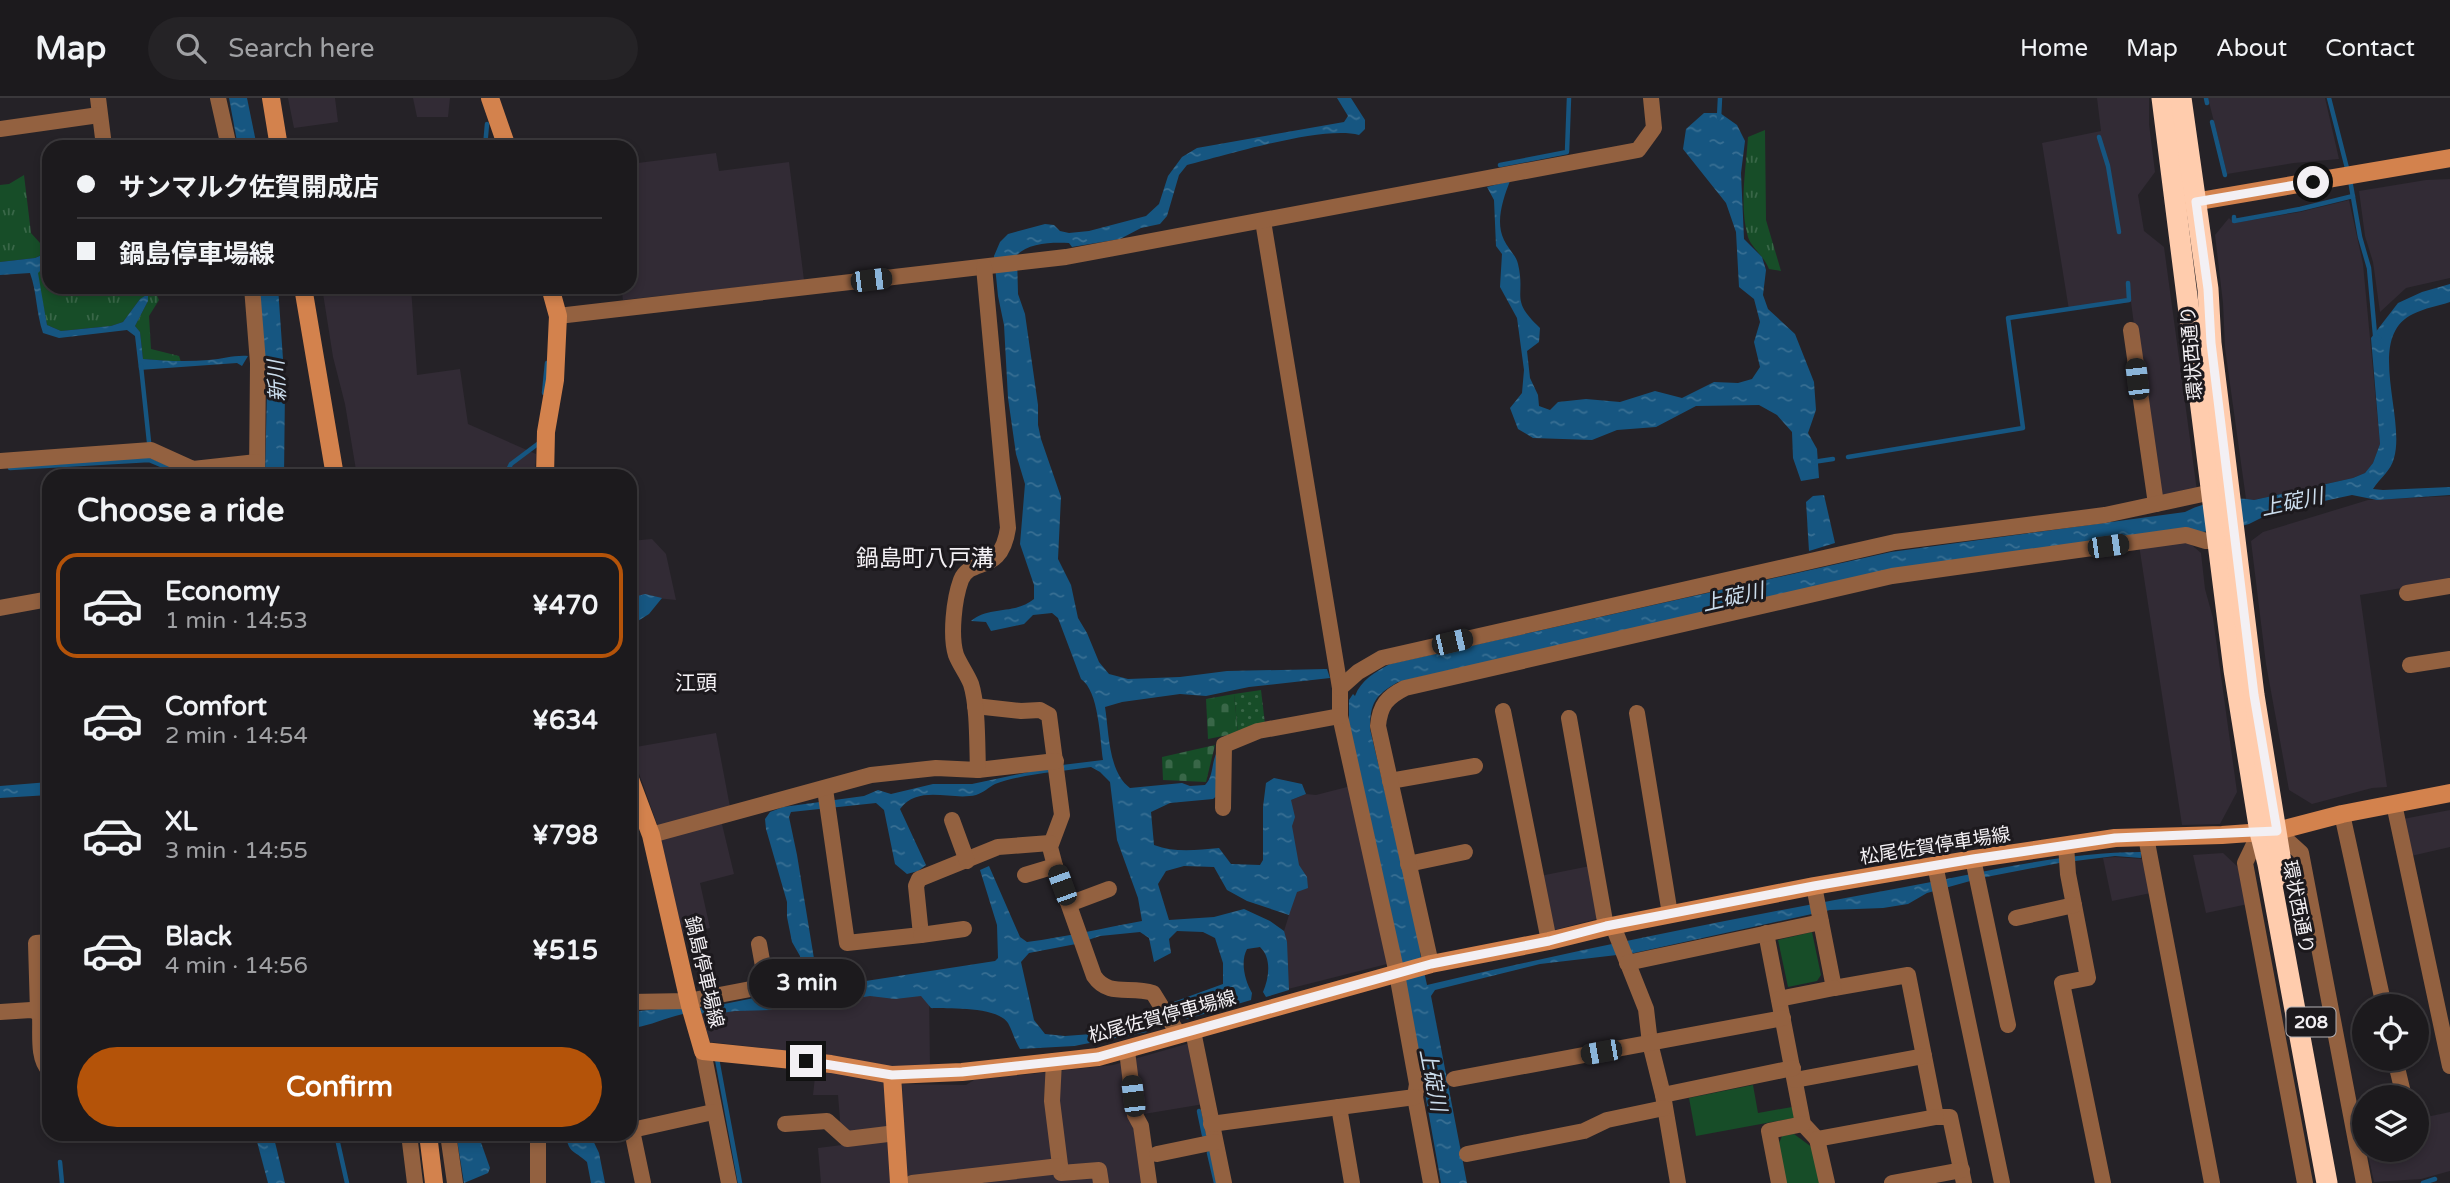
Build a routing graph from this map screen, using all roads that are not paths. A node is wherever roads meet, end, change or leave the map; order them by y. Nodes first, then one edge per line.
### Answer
1 (218, 98) edge
2 (271, 98) edge
3 (490, 98) edge
4 (1651, 98) edge
5 (2162, 98) edge
6 (2181, 98) edge
7 (98, 106) edge
8 (0, 129) edge
9 (103, 140) edge
10 (227, 140) edge
11 (278, 140) edge
12 (505, 140) edge
13 (2450, 158) edge
14 (2185, 203) junction
15 (1262, 221) junction
16 (988, 266) junction
17 (253, 294) edge
18 (304, 294) edge
19 (552, 294) edge
20 (558, 316) junction
21 (2131, 330) dead end
22 (0, 461) edge
23 (257, 469) edge
24 (334, 469) edge
25 (545, 469) edge
26 (2219, 499) junction
27 (2156, 505) junction
28 (2223, 533) junction
29 (2450, 586) edge
30 (2407, 593) dead end
31 (42, 600) edge
32 (0, 608) edge
33 (2450, 659) edge
34 (2410, 665) dead end
35 (1340, 688) junction
36 (975, 706) junction
37 (1503, 711) dead end
38 (1637, 713) dead end
39 (1340, 716) junction
40 (1569, 719) dead end
41 (1475, 766) dead end
42 (1057, 767) junction
43 (978, 770) junction
44 (1390, 781) junction
45 (826, 792) junction
46 (2450, 793) edge
47 (637, 798) edge
48 (2394, 804) junction
49 (1223, 808) dead end
50 (2342, 814) junction
51 (952, 820) dead end
52 (2268, 832) junction
53 (651, 835) junction
54 (2146, 837) junction
55 (1050, 843) junction
56 (1465, 852) dead end
57 (2067, 855) junction
58 (967, 861) junction
59 (2274, 862) junction
60 (1408, 864) junction
61 (1055, 866) junction
62 (1976, 871) junction
63 (1025, 875) dead end
64 (1938, 879) junction
65 (1109, 888) dead end
66 (1069, 904) junction
67 (2074, 905) junction
68 (1817, 906) junction
69 (1670, 914) junction
70 (2016, 918) dead end
71 (964, 929) dead end
72 (1612, 931) junction
73 (1766, 933) junction
74 (921, 935) junction
75 (1549, 941) junction
76 (42, 943) edge
77 (758, 944) dead end
78 (1625, 960) junction
79 (1431, 964) junction
80 (1397, 974) junction
81 (1835, 988) junction
82 (2381, 994) edge
83 (1779, 999) junction
84 (637, 1004) edge
85 (690, 1009) junction
86 (0, 1012) edge
87 (38, 1012) junction
88 (1783, 1018) junction
89 (2008, 1025) dead end
90 (1186, 1033) junction
91 (1650, 1043) junction
92 (703, 1051) junction
93 (1127, 1051) junction
94 (1924, 1056) junction
95 (42, 1057) edge
96 (1054, 1061) junction
97 (2450, 1066) edge
98 (1794, 1074) junction
99 (892, 1075) junction
100 (1454, 1079) dead end
101 (1415, 1097) junction
102 (1663, 1101) junction
103 (1339, 1107) junction
104 (713, 1112) junction
105 (1936, 1118) junction
106 (637, 1124) edge
107 (785, 1124) dead end
108 (1211, 1124) junction
109 (1803, 1124) junction
110 (896, 1133) junction
111 (1817, 1139) junction
112 (410, 1141) edge
113 (429, 1141) edge
114 (449, 1141) edge
115 (538, 1141) edge
116 (634, 1141) edge
117 (1215, 1142) junction
118 (1157, 1154) dead end
119 (1467, 1154) dead end
120 (1060, 1166) junction
121 (1963, 1177) edge
122 (415, 1183) edge
123 (434, 1183) edge
124 (455, 1183) edge
125 (538, 1183) edge
126 (643, 1183) edge
127 (729, 1183) edge
128 (899, 1183) edge
129 (912, 1183) edge
130 (1101, 1183) edge
131 (1149, 1183) edge
132 (1224, 1183) edge
133 (1352, 1183) edge
134 (1431, 1183) edge
135 (1678, 1183) edge
136 (1779, 1183) edge
137 (1827, 1183) edge
138 (1892, 1183) edge
139 (2002, 1183) edge
140 (2103, 1183) edge
141 (2213, 1183) edge
142 (2305, 1183) edge
143 (2327, 1183) edge
144 (2342, 1183) edge
145 (2364, 1183) edge

1 - 10 street
2 - 11 main road
3 - 12 main road
4 - 15 street
5 - 14 highway, 環状西通り / 208
6 - 14 highway, 環状西通り / 208
7 - 8 street
7 - 9 street
13 - 14 main road
14 - 26 highway, 環状西通り / 208
15 - 16 street
15 - 35 street
16 - 20 street
16 - 36 street
17 - 23 street
18 - 24 main road
19 - 20 main road
20 - 25 main road
21 - 27 street
22 - 23 street
26 - 27 street
26 - 28 highway, 環状西通り / 208
27 - 35 street
28 - 44 street
28 - 52 highway, 環状西通り / 208
29 - 30 street
31 - 32 street
33 - 34 street
35 - 39 street
36 - 42 street
36 - 43 street
37 - 75 street
38 - 69 street
39 - 49 street
39 - 80 street
40 - 72 street
41 - 44 street
42 - 43 street
42 - 55 street
43 - 45 street
44 - 60 street
45 - 53 street
45 - 74 street
46 - 48 main road, 松尾佐賀停車場線
47 - 53 main road, 鍋島停車場線
48 - 50 main road, 松尾佐賀停車場線
48 - 97 street
50 - 52 main road, 松尾佐賀停車場線
50 - 82 street
51 - 58 street
52 - 54 main road, 松尾佐賀停車場線
52 - 59 highway, 環状西通り / 208
52 - 142 street
52 - 145 street
53 - 85 main road, 鍋島停車場線
54 - 57 main road, 松尾佐賀停車場線
54 - 141 street
55 - 58 street
55 - 61 street
56 - 60 street
57 - 62 main road, 松尾佐賀停車場線
57 - 67 street
58 - 74 street
59 - 143 highway, 環状西通り / 208
59 - 144 highway, 環状西通り / 208
60 - 79 street
61 - 63 street
61 - 66 street
62 - 64 main road, 松尾佐賀停車場線
62 - 89 street
64 - 68 main road, 松尾佐賀停車場線
64 - 139 street
65 - 66 street
66 - 90 street
67 - 70 street
67 - 140 street
68 - 69 main road, 松尾佐賀停車場線
68 - 73 street
68 - 81 street
69 - 72 main road, 松尾佐賀停車場線
71 - 74 street
72 - 75 main road, 松尾佐賀停車場線
72 - 78 street
73 - 78 street
73 - 83 street
75 - 79 main road, 松尾佐賀停車場線
76 - 87 street
77 - 85 street
78 - 91 street
79 - 80 main road, 松尾佐賀停車場線
80 - 90 main road, 松尾佐賀停車場線
80 - 101 street
81 - 83 street
81 - 94 street
83 - 88 street
84 - 85 street
85 - 92 main road, 鍋島停車場線
86 - 87 street
87 - 95 street
88 - 91 street
88 - 98 street
90 - 93 main road, 松尾佐賀停車場線
90 - 108 street
91 - 100 street
91 - 102 street
92 - 99 main road, 鍋島停車場線
92 - 104 street
93 - 96 main road, 松尾佐賀停車場線
93 - 131 street
94 - 98 street
94 - 105 street
96 - 99 main road, 松尾佐賀停車場線
96 - 120 street
98 - 102 street
98 - 109 street
99 - 110 main road
101 - 103 street
101 - 134 street
102 - 119 street
102 - 135 street
103 - 108 street
103 - 133 street
104 - 106 street
104 - 127 street
105 - 111 street
105 - 121 street
107 - 110 street
108 - 117 street
109 - 111 street
109 - 136 street
110 - 128 main road
111 - 137 street
112 - 122 street
113 - 123 main road
114 - 124 street
115 - 125 street
116 - 126 street
117 - 118 street
117 - 132 street
120 - 129 street
120 - 130 street
121 - 138 street

